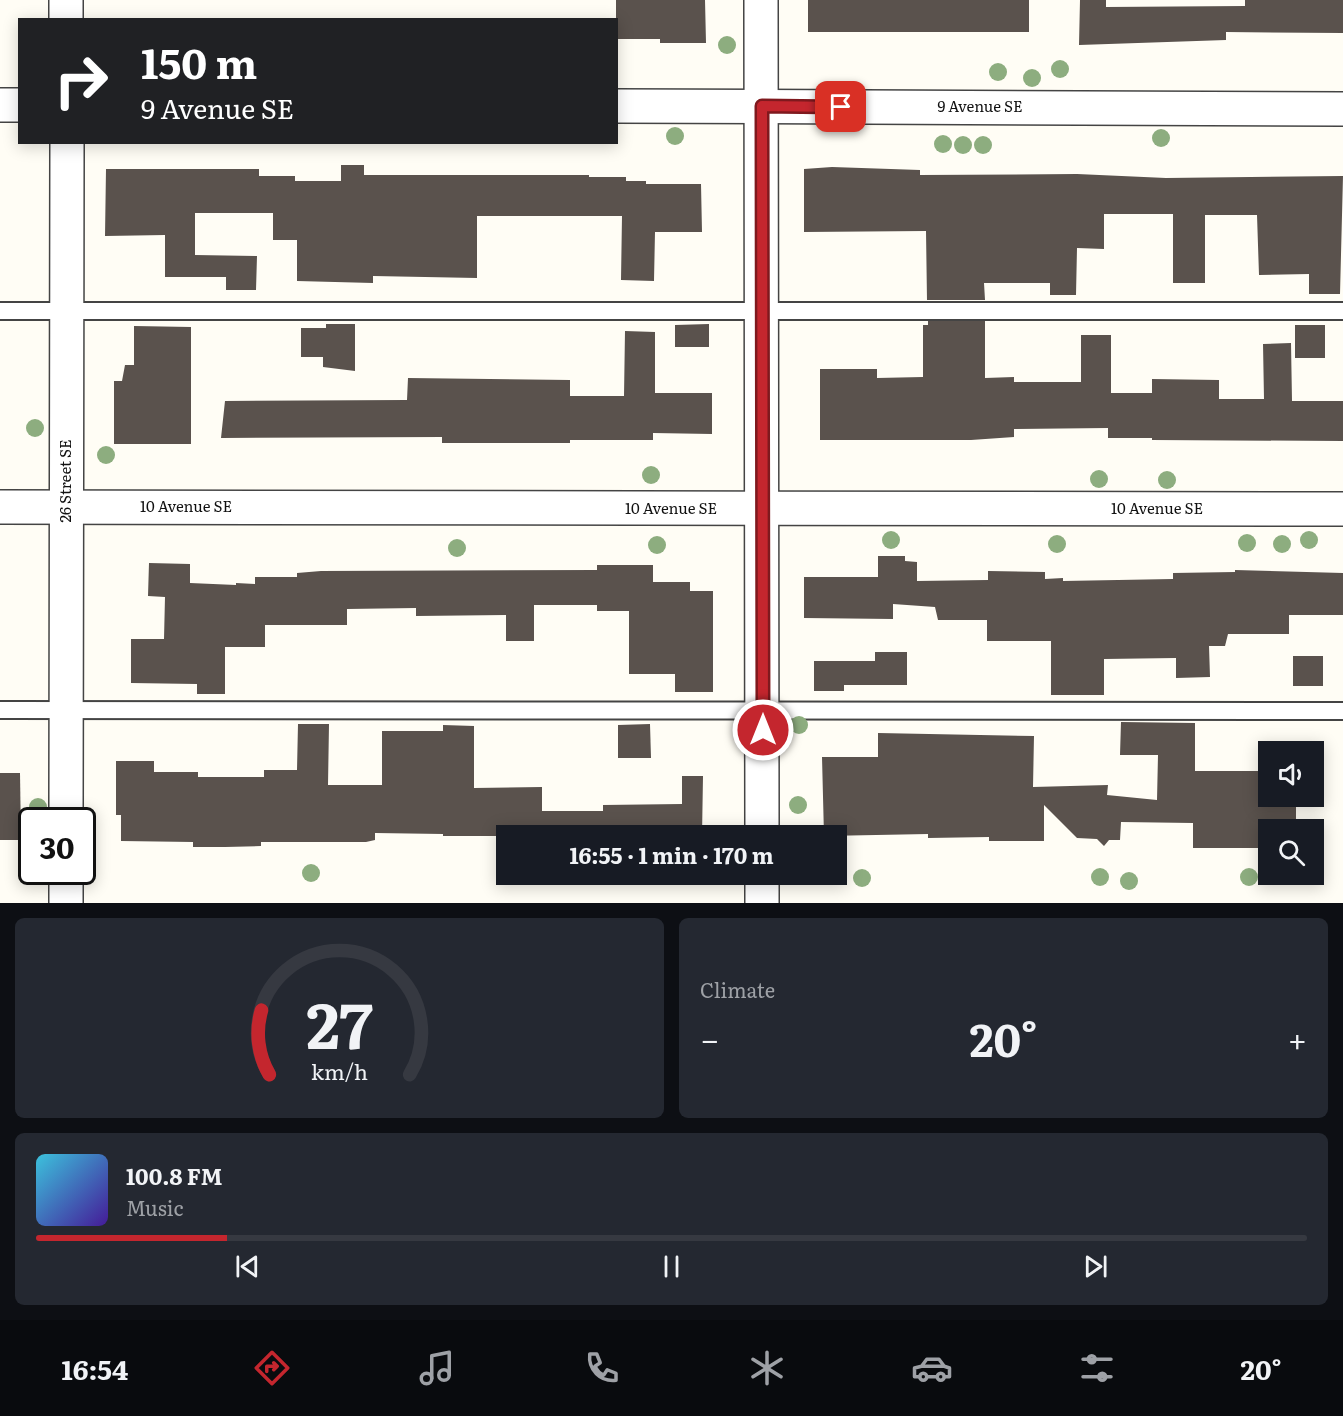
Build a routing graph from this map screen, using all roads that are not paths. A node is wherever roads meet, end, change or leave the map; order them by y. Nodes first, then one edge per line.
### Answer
1 (66, 0) edge
2 (761, 0) edge
3 (66, 18) edge
4 (0, 105) edge
5 (18, 105) edge
6 (618, 106) edge
7 (762, 106) junction
8 (1343, 109) edge
9 (67, 144) edge
10 (0, 311) edge
11 (67, 311) junction
12 (1343, 311) edge
13 (763, 312) junction
14 (0, 507) edge
15 (65, 507) junction
16 (1343, 509) edge
17 (762, 510) junction
18 (0, 710) edge
19 (65, 710) junction
20 (763, 710) junction
21 (1343, 711) edge
22 (66, 807) edge
23 (762, 825) edge
24 (66, 885) edge
25 (762, 885) edge
26 (66, 903) edge
27 (762, 903) edge

1 - 3 street
2 - 7 street
4 - 5 street
6 - 7 street, 9 Avenue SE
7 - 8 street, 9 Avenue SE
7 - 13 street
9 - 11 street, 26 Street SE
10 - 11 lane
11 - 13 lane
11 - 15 street, 26 Street SE
12 - 13 lane
13 - 17 street
14 - 15 street, 10 Avenue SE
15 - 17 street, 10 Avenue SE
15 - 19 street, 26 Street SE
16 - 17 street, 10 Avenue SE
17 - 20 street
18 - 19 lane
19 - 20 lane
19 - 22 street, 26 Street SE
20 - 21 lane
20 - 23 street
24 - 26 street
25 - 27 street

